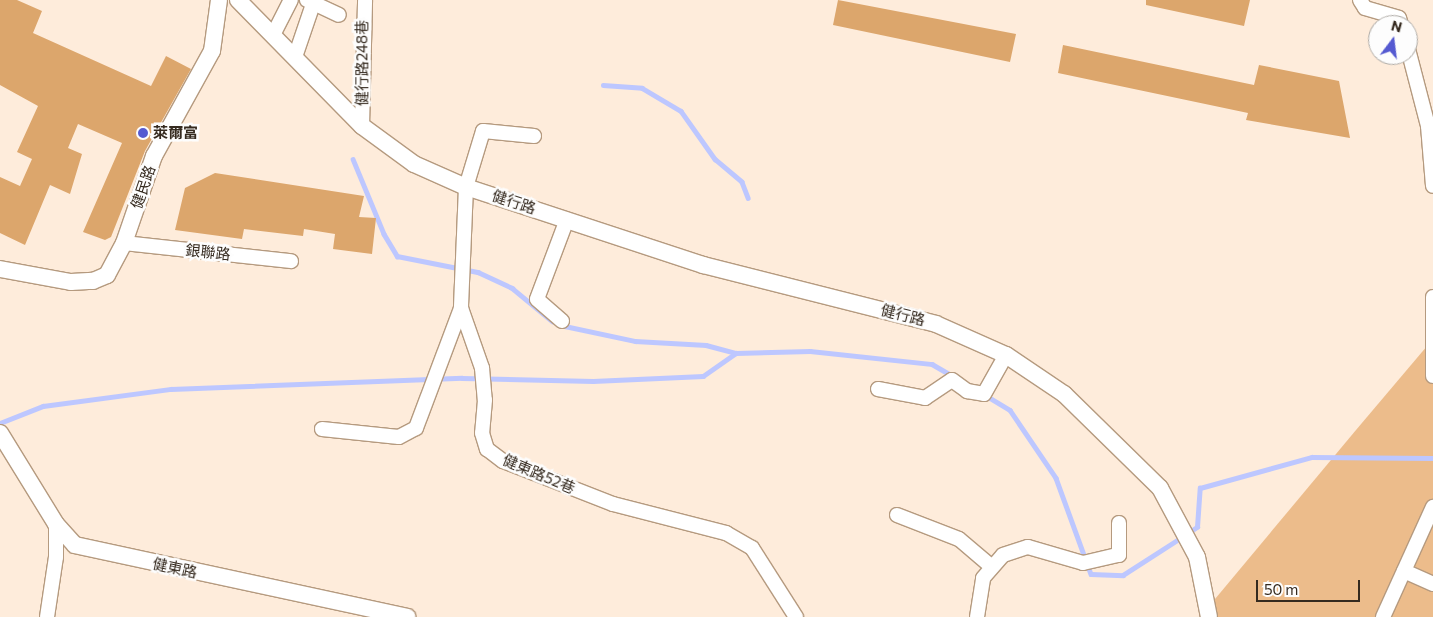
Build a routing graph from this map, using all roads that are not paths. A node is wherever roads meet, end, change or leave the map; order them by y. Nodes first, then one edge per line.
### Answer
1 (219, 0) edge
2 (238, 0) edge
3 (291, 0) edge
4 (365, 0) edge
5 (1360, 0) edge
6 (310, 2) edge
7 (339, 15) dead end
8 (1389, 15) edge
9 (273, 35) junction
10 (295, 57) junction
11 (1412, 65) edge
12 (362, 126) junction
13 (534, 136) dead end
14 (1433, 186) edge
15 (466, 187) junction
16 (567, 220) junction
17 (124, 243) junction
18 (291, 261) dead end
19 (0, 269) edge
20 (1433, 297) edge
21 (460, 308) junction
22 (562, 321) dead end
23 (1006, 355) junction
24 (1433, 376) edge
25 (878, 389) dead end
26 (322, 429) dead end
27 (1, 434) edge
28 (1433, 507) edge
29 (897, 515) dead end
30 (1119, 523) dead end
31 (56, 524) junction
32 (992, 567) junction
33 (1404, 571) junction
34 (1433, 584) edge
35 (47, 617) edge
36 (408, 617) edge
37 (796, 617) edge
38 (977, 617) edge
39 (1209, 617) edge
40 (1382, 617) edge

1 - 17 street, 健民路
2 - 9 street, 健行路
3 - 9 street
4 - 12 street, 健行路248巷
5 - 8 street
6 - 7 street
6 - 10 street
9 - 10 street, 健行路
10 - 12 street, 健行路
11 - 14 street
12 - 15 street, 健行路
13 - 15 street
15 - 16 street, 健行路
15 - 21 street
16 - 22 street
16 - 23 street, 健行路
17 - 18 street, 銀聯路
17 - 19 street, 健民路
20 - 24 street
21 - 26 street
21 - 37 street, 健東路52巷
23 - 25 street
23 - 39 street, 健行路
27 - 31 street, 健東路
28 - 33 street
29 - 32 street
30 - 32 street
31 - 35 street
31 - 36 street, 健東路
32 - 38 street
33 - 34 street
33 - 40 street

